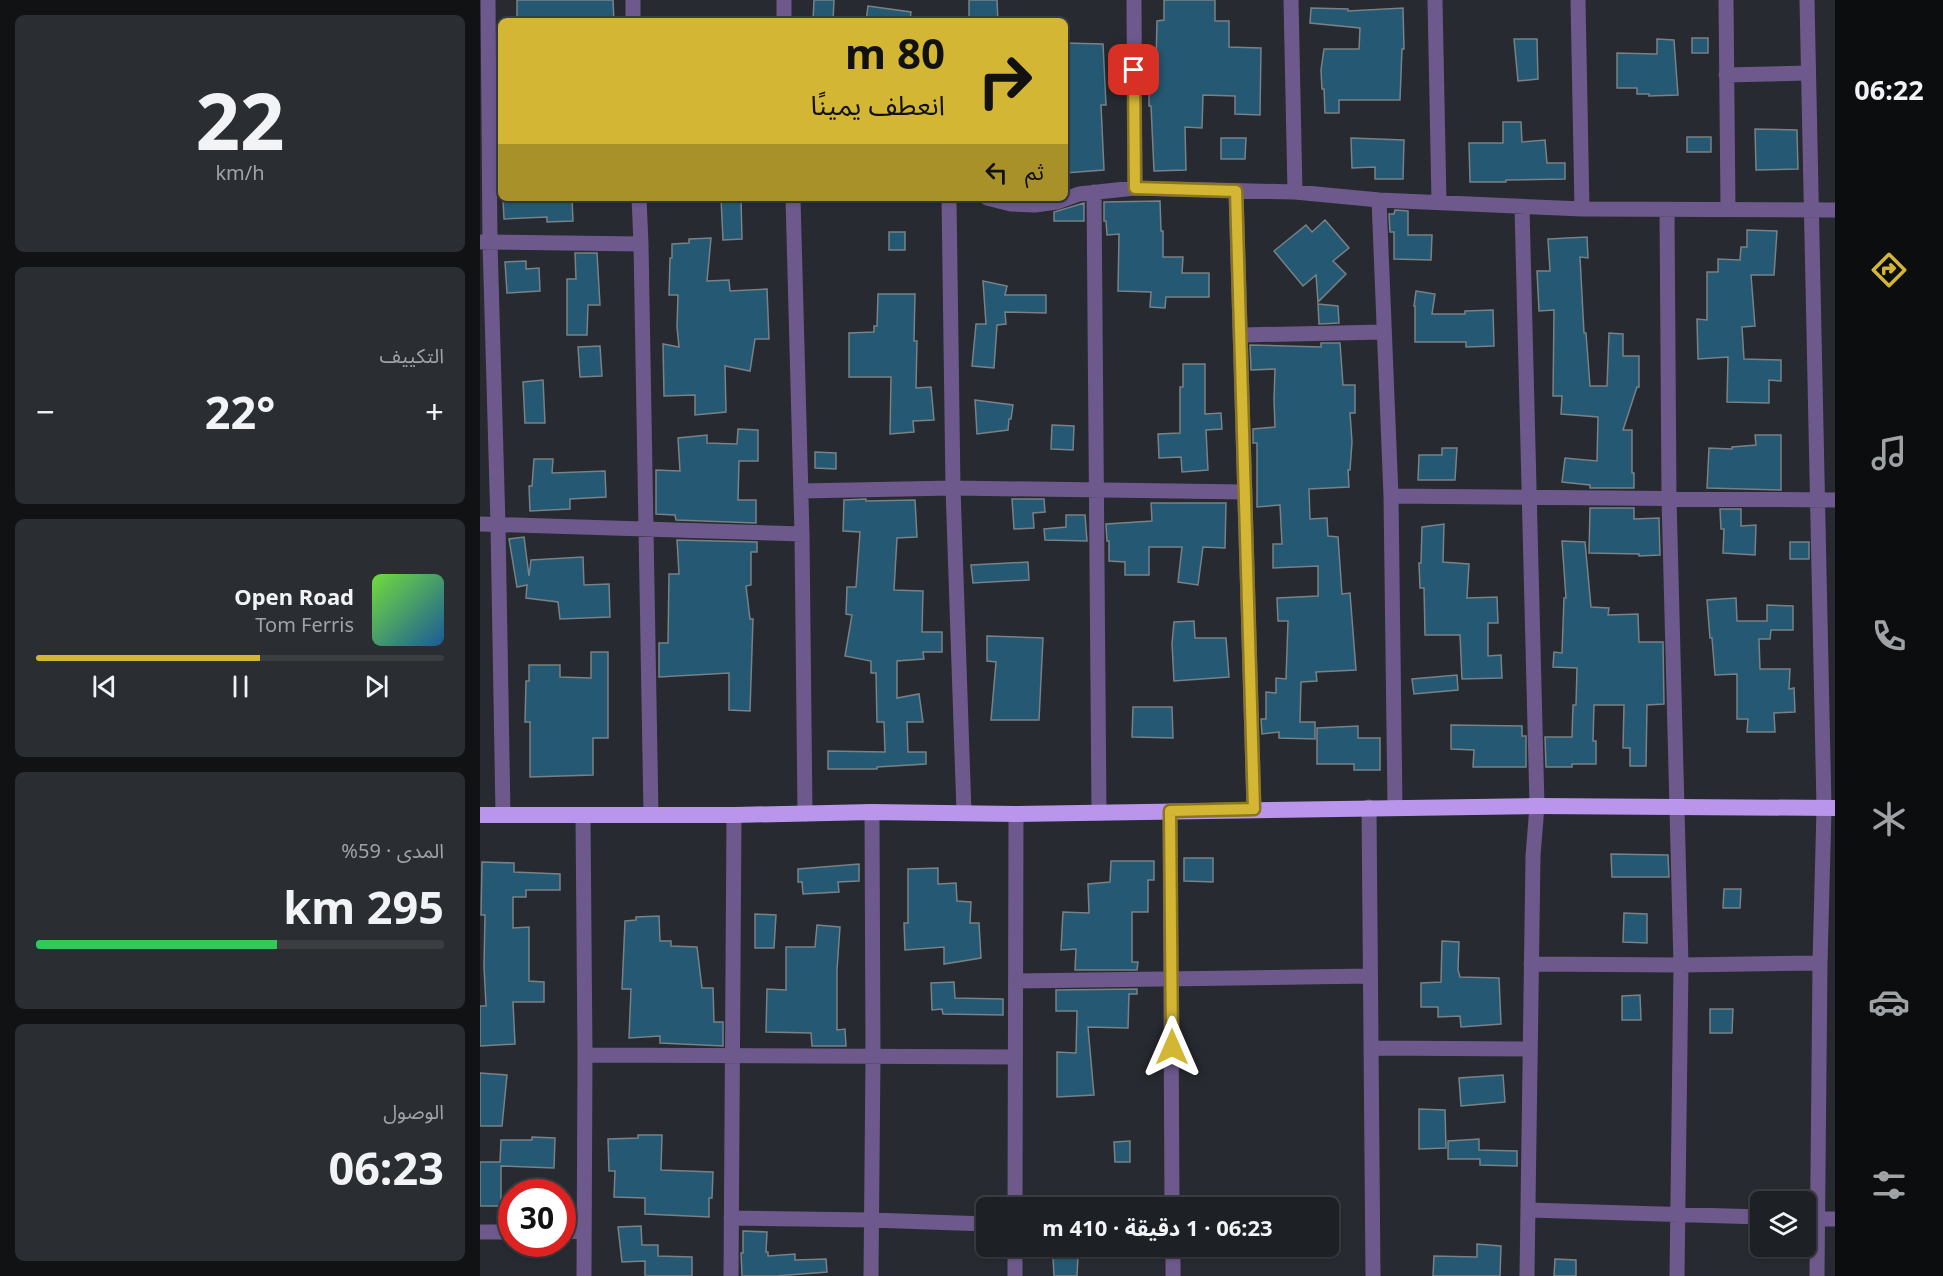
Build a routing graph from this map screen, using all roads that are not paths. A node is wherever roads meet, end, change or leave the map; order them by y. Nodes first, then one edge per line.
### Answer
1 (488, 0) edge
2 (633, 0) edge
3 (784, 0) edge
4 (1134, 0) edge
5 (1291, 0) edge
6 (1436, 0) edge
7 (1578, 0) edge
8 (1726, 0) edge
9 (1807, 0) edge
10 (633, 18) edge
11 (784, 18) edge
12 (1808, 73) junction
13 (1726, 75) junction
14 (1135, 188) junction
15 (1236, 191) junction
16 (1094, 192) junction
17 (1295, 192) junction
18 (1068, 198) edge
19 (1379, 200) junction
20 (639, 201) edge
21 (793, 201) edge
22 (949, 201) edge
23 (999, 201) edge
24 (1060, 201) edge
25 (1439, 202) junction
26 (1522, 207) junction
27 (1582, 209) junction
28 (1728, 209) junction
29 (1810, 209) junction
30 (1667, 210) junction
31 (1835, 210) edge
32 (485, 242) edge
33 (641, 244) junction
34 (1384, 332) junction
35 (1242, 334) junction
36 (953, 488) junction
37 (1095, 490) junction
38 (801, 491) junction
39 (1245, 492) junction
40 (1391, 496) junction
41 (1530, 497) junction
42 (1669, 498) junction
43 (1835, 500) edge
44 (1818, 501) junction
45 (480, 524) edge
46 (498, 525) junction
47 (646, 528) junction
48 (802, 534) junction
49 (1537, 806) junction
50 (1369, 807) junction
51 (1395, 807) junction
52 (1677, 807) junction
53 (1829, 808) edge
54 (1254, 809) junction
55 (1170, 811) junction
56 (872, 812) junction
57 (964, 813) junction
58 (1099, 813) junction
59 (805, 814) junction
60 (1016, 814) junction
61 (480, 815) edge
62 (503, 815) junction
63 (583, 815) junction
64 (651, 815) junction
65 (734, 815) junction
66 (1820, 963) junction
67 (1531, 964) junction
68 (1681, 965) junction
69 (1371, 976) junction
70 (1171, 978) junction
71 (1016, 981) junction
72 (1371, 1048) junction
73 (1530, 1049) junction
74 (585, 1055) junction
75 (732, 1055) junction
76 (873, 1056) junction
77 (1016, 1057) junction
78 (1813, 1191) edge
79 (1015, 1197) edge
80 (1172, 1197) edge
81 (1528, 1210) junction
82 (1678, 1214) junction
83 (1750, 1216) edge
84 (731, 1218) junction
85 (1816, 1218) edge
86 (1835, 1219) edge
87 (871, 1220) junction
88 (976, 1224) edge
89 (576, 1231) edge
90 (584, 1231) junction
91 (480, 1232) edge
92 (498, 1232) edge
93 (1015, 1257) edge
94 (1173, 1257) edge
95 (1815, 1257) edge
96 (584, 1276) edge
97 (731, 1276) edge
98 (871, 1276) edge
99 (1015, 1276) edge
100 (1173, 1276) edge
101 (1373, 1276) edge
102 (1527, 1276) edge
103 (1677, 1276) edge
104 (1817, 1276) edge

1 - 32 street
2 - 10 street
3 - 11 street
4 - 14 street
5 - 17 street
6 - 25 street
7 - 27 street
8 - 13 street
9 - 12 street
12 - 13 street
12 - 29 street
13 - 28 street
14 - 15 street
14 - 16 street
15 - 17 street
15 - 35 street
16 - 18 street
16 - 37 street
17 - 19 street
19 - 25 street
19 - 34 street
20 - 33 street
21 - 38 street
22 - 36 street
23 - 24 street
25 - 26 street
26 - 27 street
26 - 41 street
27 - 30 street
28 - 29 street
28 - 30 street
29 - 31 street
29 - 44 street
30 - 42 street
32 - 33 street
32 - 46 street
33 - 47 street
34 - 35 street
34 - 40 street
35 - 39 street
36 - 37 street
36 - 38 street
36 - 57 street
37 - 39 street
37 - 58 street
38 - 48 street
39 - 54 street
40 - 41 street
40 - 51 street
41 - 42 street
41 - 49 street
42 - 44 street
42 - 52 street
43 - 44 street
44 - 53 street
45 - 46 street
46 - 47 street
46 - 62 street
47 - 48 street
47 - 64 street
48 - 59 street
49 - 51 highway
49 - 52 highway
49 - 67 street
50 - 51 highway
50 - 54 highway
50 - 69 street
52 - 53 highway
52 - 68 street
53 - 66 street
54 - 55 highway
55 - 58 highway
55 - 70 street
56 - 57 highway
56 - 59 highway
56 - 76 street
57 - 60 highway
58 - 60 highway
59 - 65 highway
60 - 71 street
61 - 62 highway
62 - 63 highway
63 - 64 highway
63 - 74 street
64 - 65 highway
65 - 75 street
66 - 68 street
66 - 78 street
67 - 68 street
67 - 73 street
68 - 82 street
69 - 70 street
69 - 72 street
70 - 71 street
70 - 80 street
71 - 77 street
72 - 73 street
72 - 101 street
73 - 81 street
74 - 75 street
74 - 90 street
75 - 76 street
75 - 84 street
76 - 77 street
76 - 87 street
77 - 79 street
81 - 82 street
81 - 102 street
82 - 83 street
82 - 103 street
84 - 87 street
84 - 97 street
85 - 86 street
87 - 88 street
87 - 98 street
89 - 90 street
90 - 96 street
91 - 92 street
93 - 99 street
94 - 100 street
95 - 104 street

